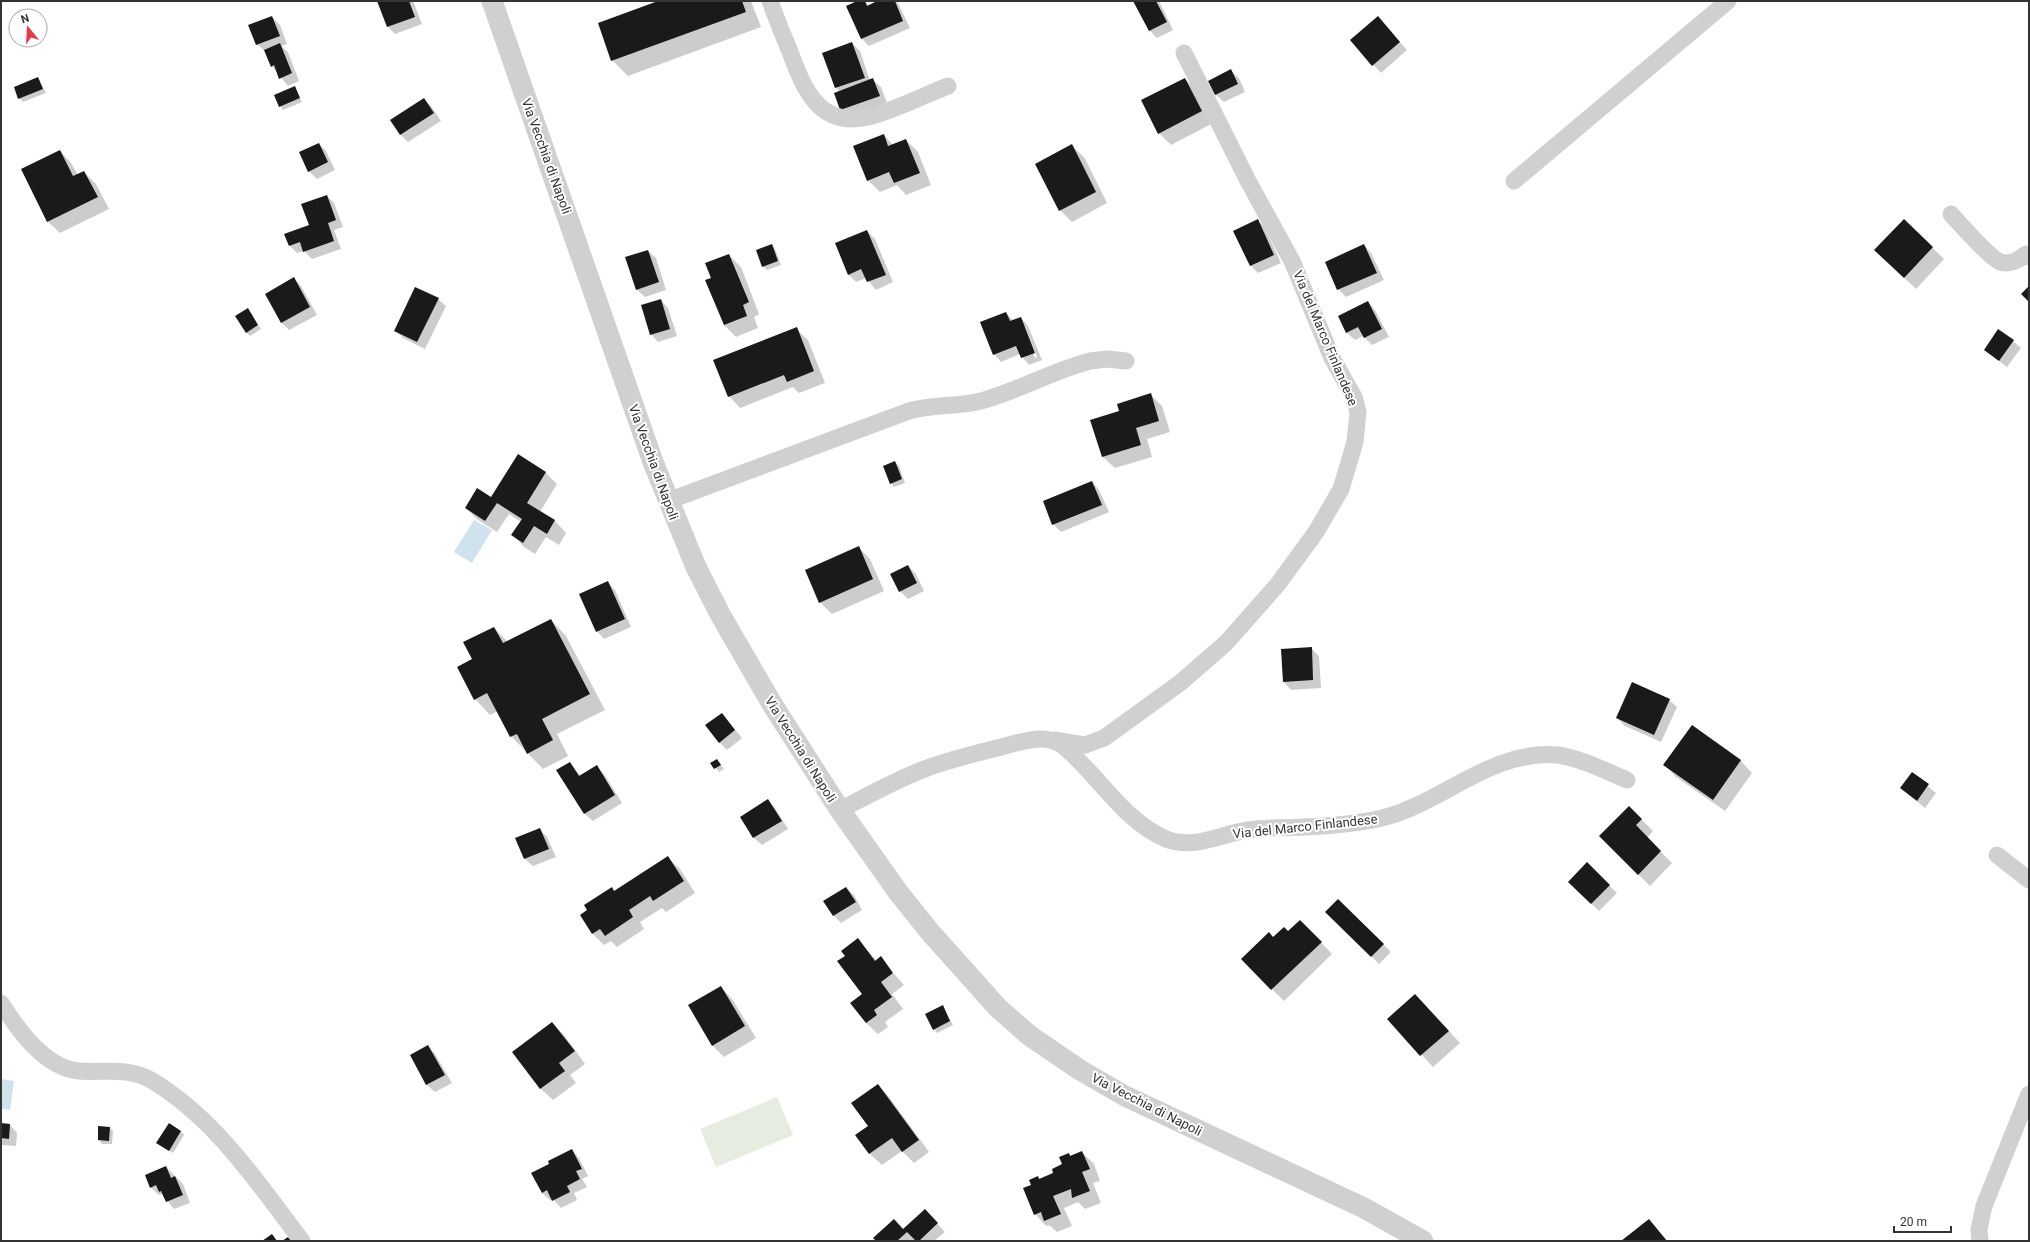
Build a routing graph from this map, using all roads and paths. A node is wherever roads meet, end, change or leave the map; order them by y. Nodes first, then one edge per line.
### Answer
1 (492, 1) edge
2 (770, 1) edge
3 (1728, 1) edge
4 (1184, 53) dead end
5 (948, 86) dead end
6 (1514, 181) dead end
7 (1951, 214) dead end
8 (2028, 255) edge
9 (1126, 361) dead end
10 (668, 501) junction
11 (1054, 740) junction
12 (1627, 780) dead end
13 (840, 810) junction
14 (1997, 856) dead end
15 (2029, 880) edge
16 (1, 1004) edge
17 (2029, 1094) edge
18 (302, 1241) edge
19 (1423, 1241) edge
20 (1980, 1241) edge

1 - 10 street, Via Vecchia di Napoli
2 - 5 street
3 - 6 street
4 - 11 street, Via del Marco Finlandese
7 - 8 street
9 - 10 street
10 - 13 street, Via Vecchia di Napoli
11 - 12 street, Via del Marco Finlandese
11 - 13 street, Via del Marco Finlandese
13 - 19 street, Via Vecchia di Napoli
14 - 15 street
16 - 18 street
17 - 20 street

